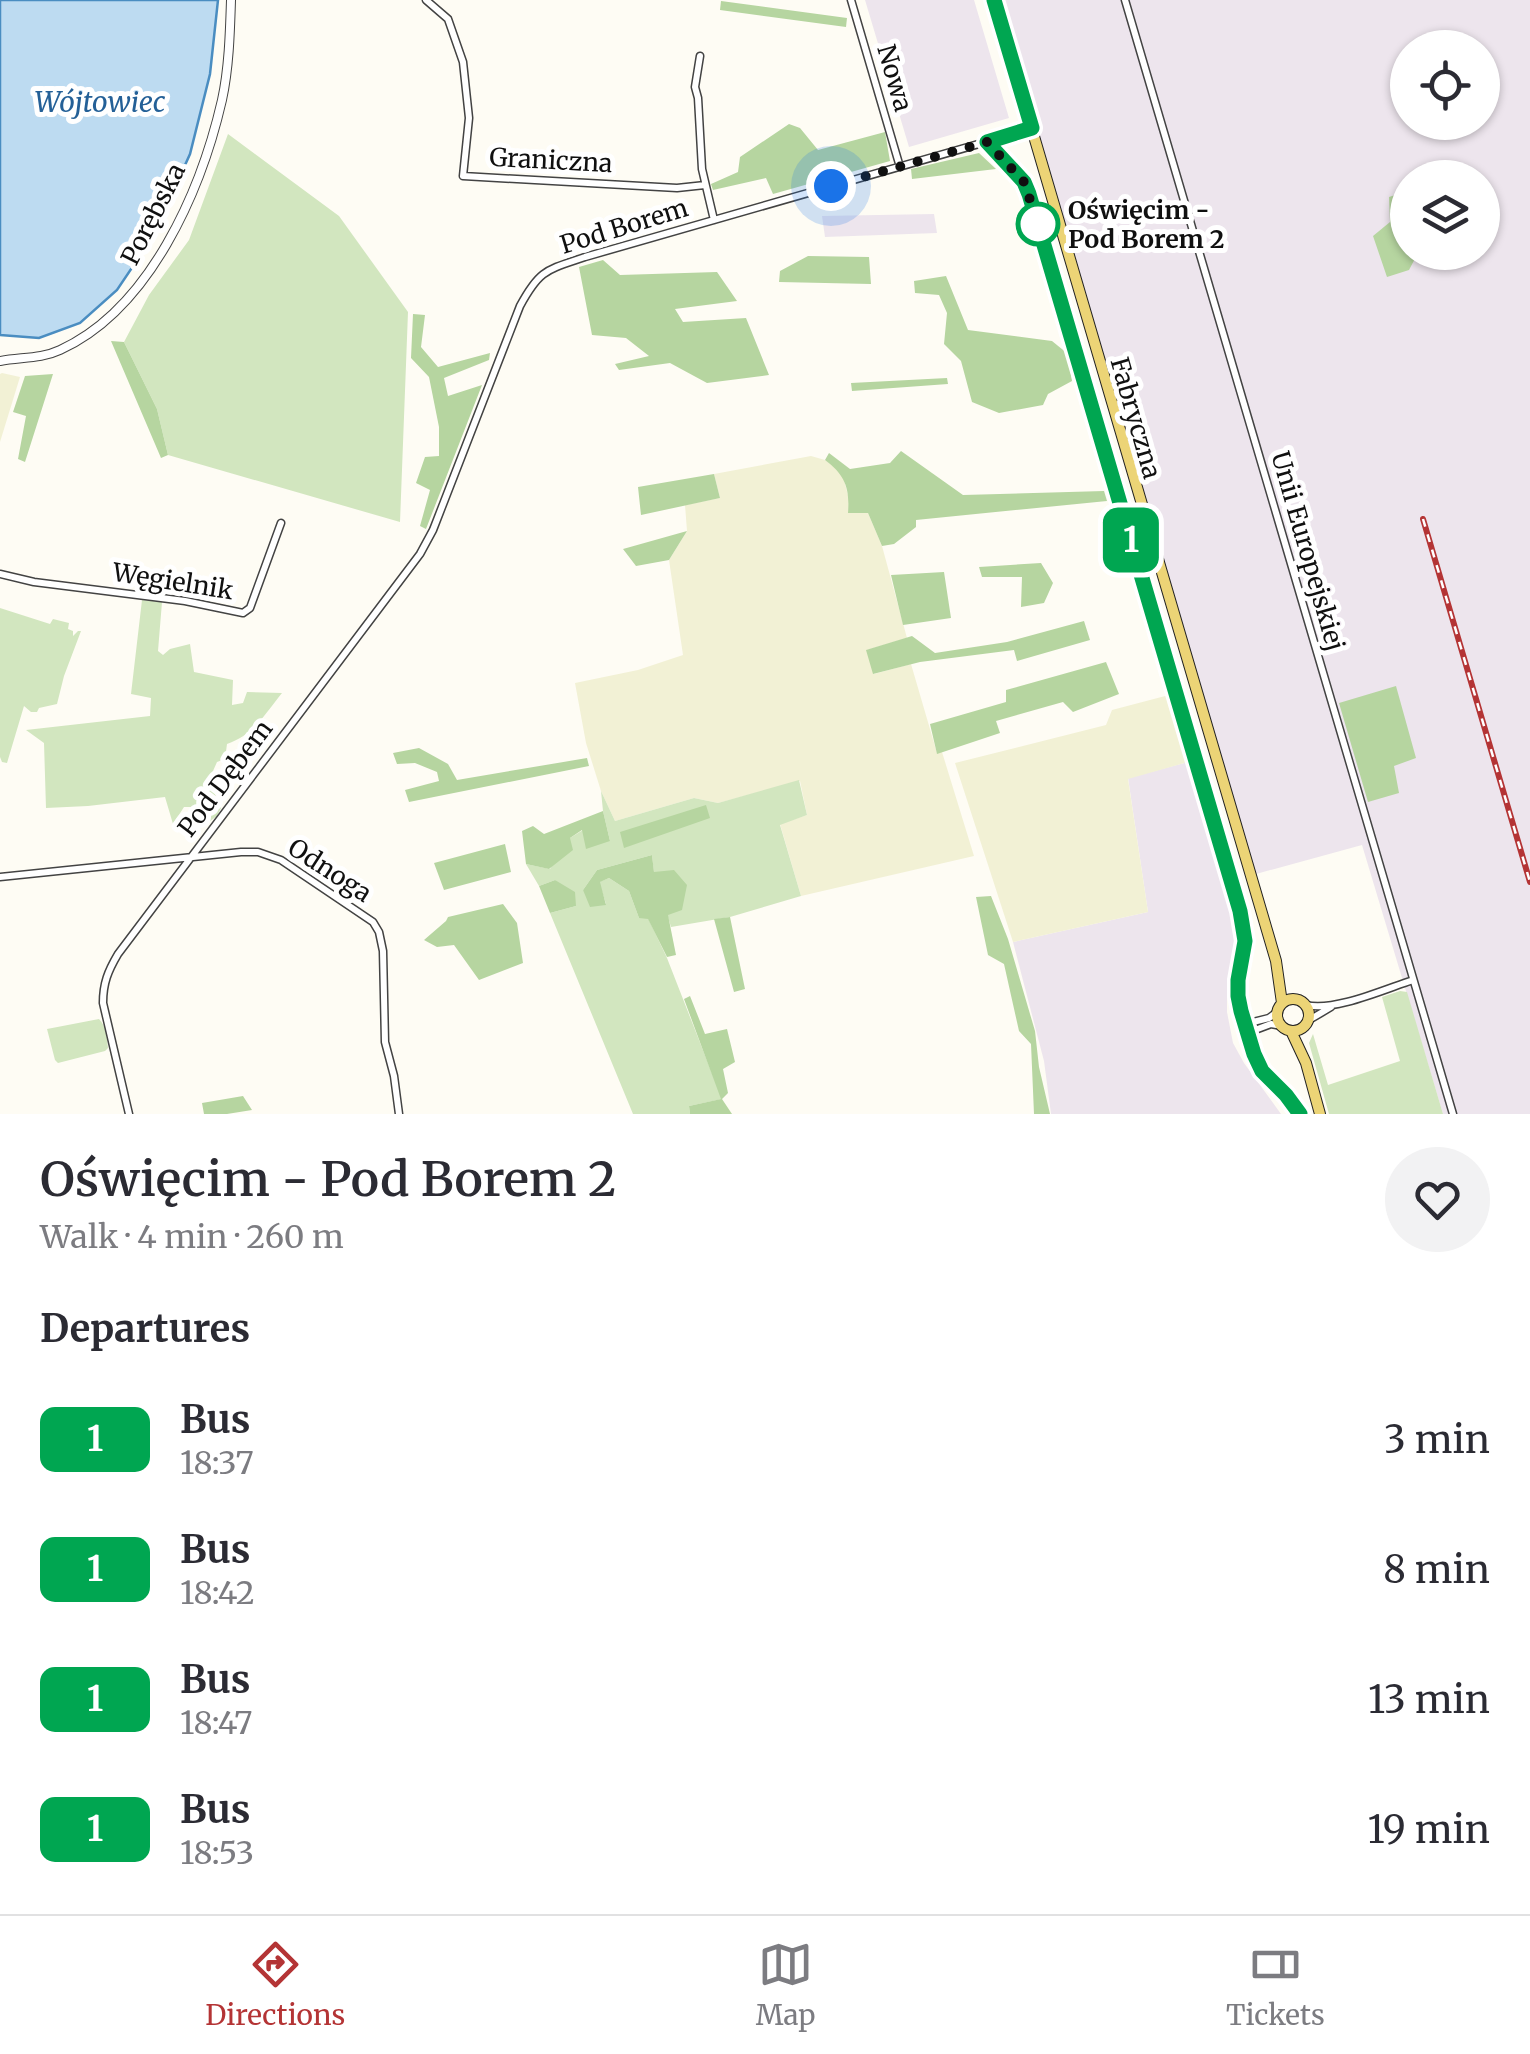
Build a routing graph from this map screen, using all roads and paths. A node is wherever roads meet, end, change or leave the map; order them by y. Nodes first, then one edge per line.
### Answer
1 (231, 0) edge
2 (426, 0) edge
3 (851, 0) edge
4 (994, 0) edge
5 (1125, 0) edge
6 (700, 56) dead end
7 (1032, 128) junction
8 (987, 142) junction
9 (900, 167) junction
10 (705, 186) junction
11 (714, 220) junction
12 (0, 361) edge
13 (280, 523) dead end
14 (408, 568) joint
15 (0, 574) edge
16 (190, 859) junction
17 (0, 877) edge
18 (1276, 961) junction
19 (1414, 980) junction
20 (1294, 998) junction
21 (1341, 1002) junction
22 (1306, 1005) junction
23 (1279, 1008) junction
24 (1296, 1027) junction
25 (1246, 1029) junction
26 (129, 1114) edge
27 (399, 1114) edge
28 (1300, 1114) edge
29 (1320, 1114) edge
30 (1453, 1114) edge

1 - 12 street, Porębska
2 - 10 street, Graniczna
3 - 9 street, Nowa
4 - 7 main road, Fabryczna
5 - 19 street, Unii Europejskiej
6 - 10 street
7 - 8 street, Pod Borem
7 - 18 main road, Fabryczna
8 - 9 street, Pod Borem
8 - 25 street
9 - 11 street, Pod Borem
10 - 11 street
11 - 14 street, Pod Borem
13 - 15 street, Węgielnik
14 - 16 street, Pod Dębem
16 - 17 street, Pod Dębem
16 - 26 street
16 - 27 street, Odnoga
18 - 20 main road, Fabryczna
18 - 23 main road, Fabryczna
19 - 21 street
19 - 30 street, Unii Europejskiej
20 - 22 main road
20 - 23 main road
21 - 22 street
21 - 24 street
22 - 24 main road
23 - 24 main road
23 - 25 street
24 - 25 street
24 - 29 main road
25 - 28 street

